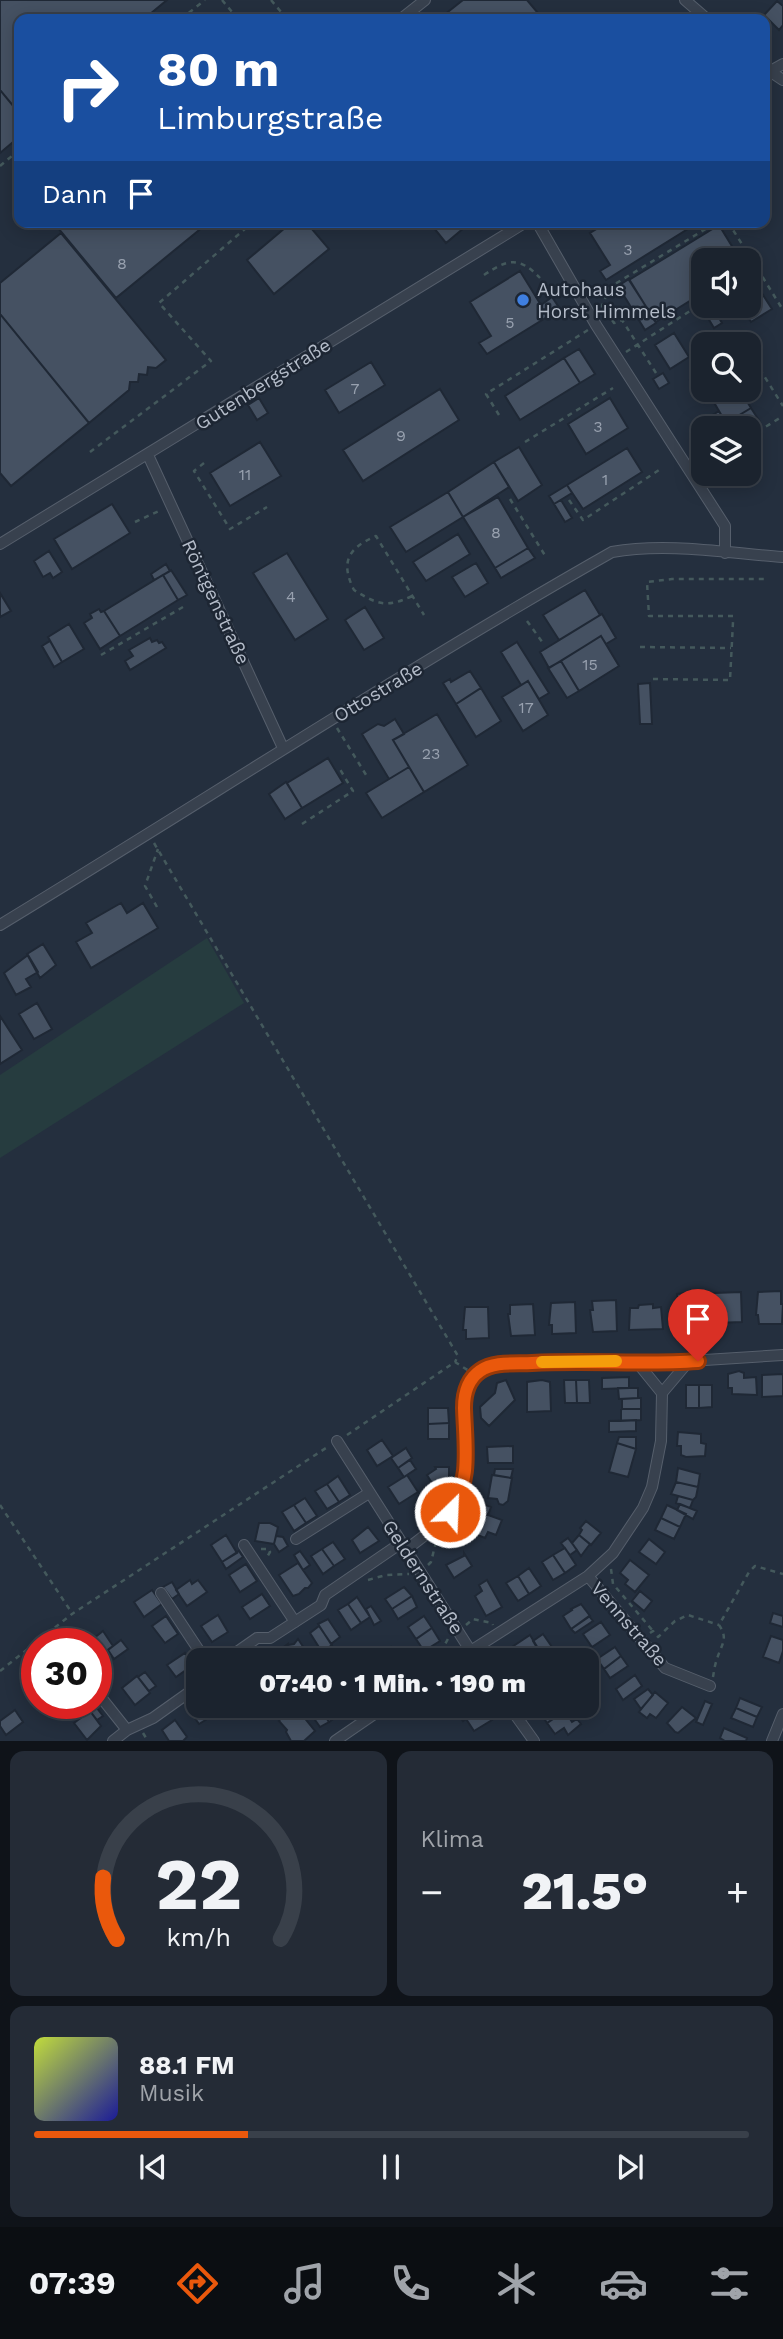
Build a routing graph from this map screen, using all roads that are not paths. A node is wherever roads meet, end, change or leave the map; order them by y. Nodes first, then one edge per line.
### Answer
1 (425, 0) edge
2 (685, 0) edge
3 (407, 14) edge
4 (701, 14) edge
5 (516, 228) edge
6 (540, 228) edge
7 (149, 455) junction
8 (0, 544) edge
9 (725, 553) junction
10 (783, 557) edge
11 (283, 748) junction
12 (0, 925) edge
13 (783, 1355) edge
14 (636, 1361) junction
15 (689, 1361) junction
16 (662, 1393) junction
17 (337, 1441) road end
18 (369, 1493) junction
19 (296, 1539) dead end
20 (244, 1545) dead end
21 (403, 1546) junction
22 (588, 1576) junction
23 (161, 1593) dead end
24 (295, 1622) junction
25 (197, 1648) edge
26 (243, 1648) edge
27 (468, 1648) edge
28 (475, 1648) edge
29 (710, 1686) road end
30 (186, 1695) edge
31 (112, 1711) edge
32 (783, 1714) edge
33 (369, 1718) edge
34 (518, 1718) edge
35 (127, 1730) junction
36 (113, 1741) edge
37 (335, 1741) edge
38 (534, 1741) edge
39 (772, 1741) edge

1 - 3 street
2 - 4 street
5 - 7 street, Gutenbergstraße
6 - 9 street
7 - 8 street, Gutenbergstraße
7 - 11 street, Röntgenstraße
9 - 10 street, Ottostraße
9 - 11 street, Ottostraße
11 - 12 street, Ottostraße
13 - 15 street
14 - 15 street
14 - 16 street
14 - 21 street
15 - 16 street
16 - 22 street
17 - 18 street, Geldernstraße
18 - 19 street
18 - 21 street, Geldernstraße
20 - 24 street
21 - 24 street
21 - 27 street, Geldernstraße
22 - 28 street
22 - 29 street, Vennstraße
23 - 25 street
24 - 26 street
30 - 35 street
31 - 35 street
32 - 39 street
33 - 37 street
34 - 38 street
35 - 36 street

